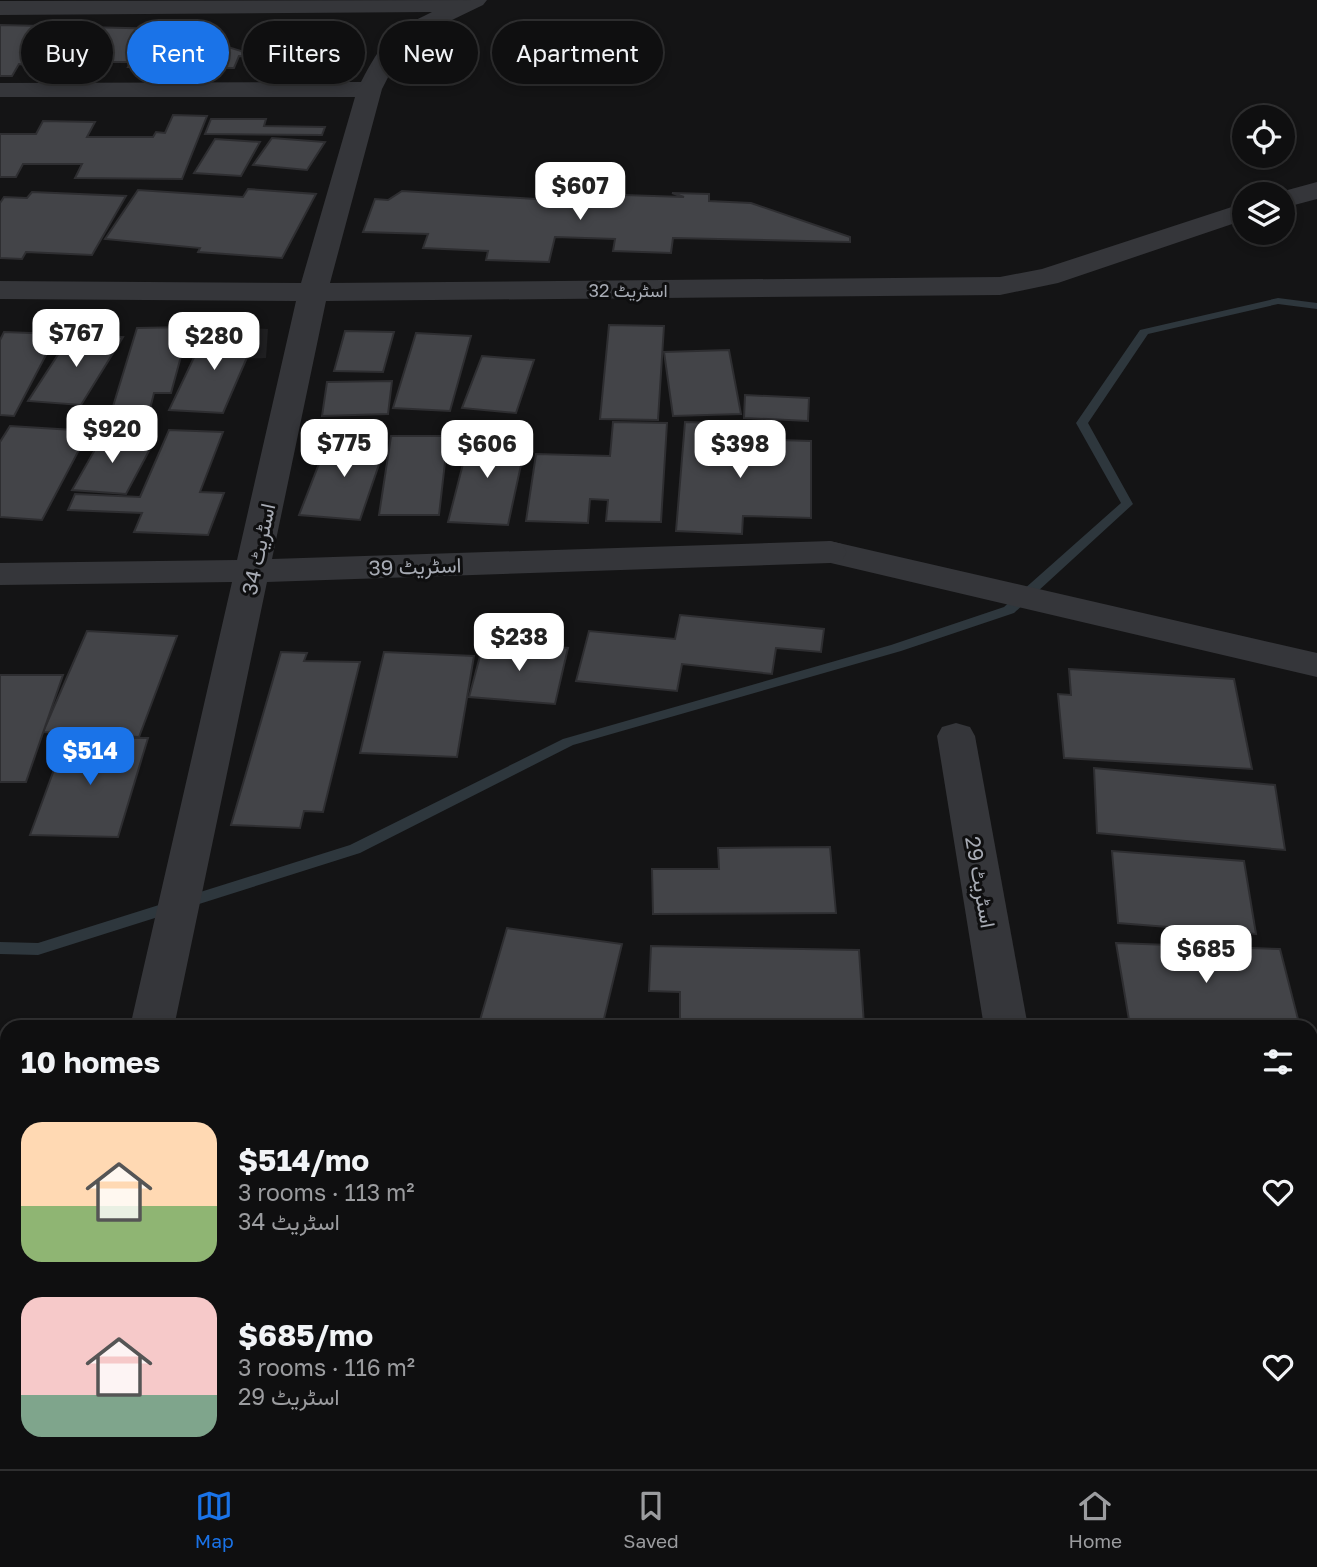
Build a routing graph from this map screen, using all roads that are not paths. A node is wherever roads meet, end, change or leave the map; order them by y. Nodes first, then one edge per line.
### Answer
1 (468, 3) edge
2 (0, 8) edge
3 (370, 89) junction
4 (0, 90) edge
5 (1317, 190) edge
6 (1295, 196) edge
7 (1232, 215) edge
8 (0, 290) edge
9 (313, 292) junction
10 (254, 571) junction
11 (0, 574) edge
12 (1317, 665) edge
13 (956, 736) dead end
14 (154, 1020) edge
15 (1005, 1020) edge

1 - 2 street
1 - 3 street, اسٹریٹ 34
3 - 4 street
3 - 9 street, اسٹریٹ 34
5 - 6 street
7 - 9 street, اسٹریٹ 32
8 - 9 street, اسٹریٹ 32
9 - 10 street, اسٹریٹ 34
10 - 11 street, اسٹریٹ 39
10 - 12 street, اسٹریٹ 39
10 - 14 street, اسٹریٹ 34
13 - 15 street, اسٹریٹ 29

